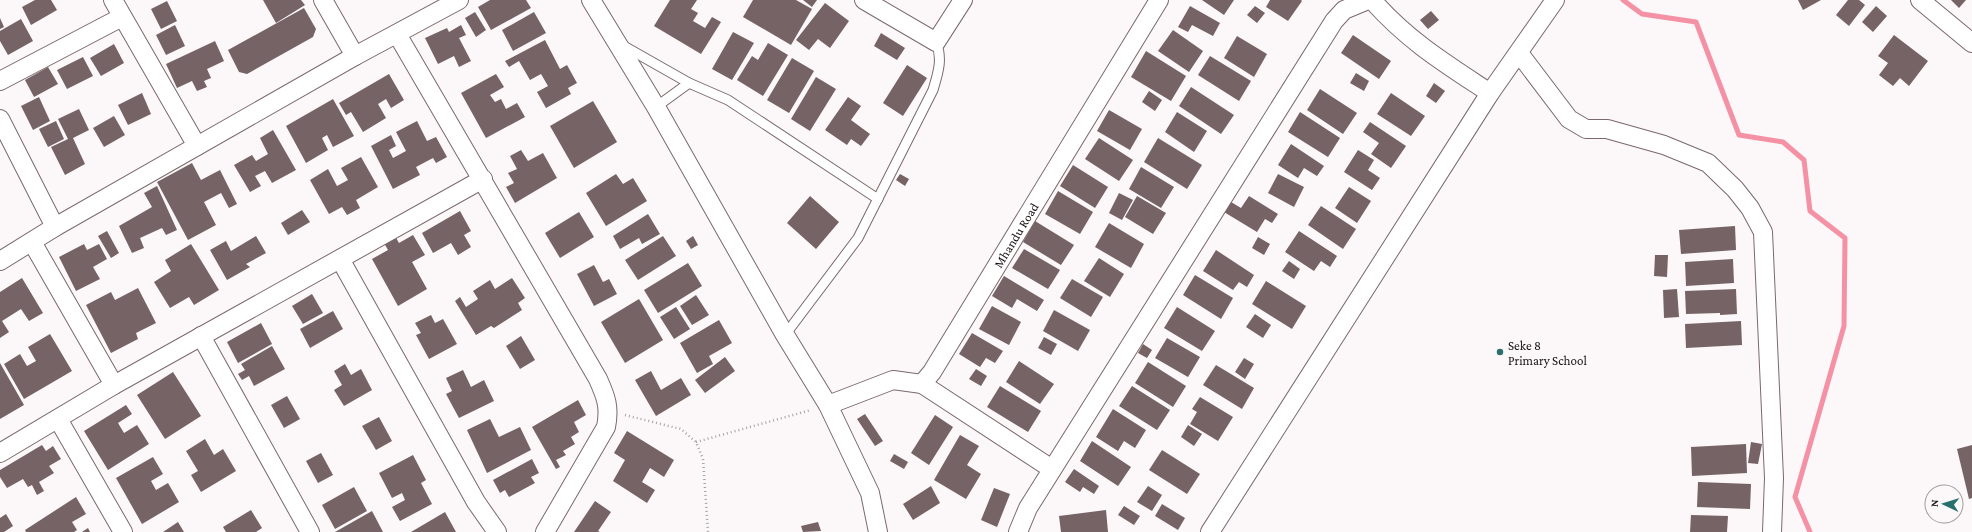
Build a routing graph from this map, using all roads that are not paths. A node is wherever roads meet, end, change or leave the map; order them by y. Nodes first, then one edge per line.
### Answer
1 (113, 0) edge
2 (323, 0) edge
3 (459, 0) edge
4 (591, 0) edge
5 (864, 0) edge
6 (963, 0) edge
7 (1159, 0) edge
8 (1368, 0) edge
9 (1372, 0) edge
10 (1555, 0) edge
11 (1920, 0) edge
12 (122, 17) junction
13 (397, 34) junction
14 (616, 41) junction
15 (936, 42) junction
16 (1972, 43) edge
17 (1519, 52) junction
18 (355, 56) junction
19 (0, 81) edge
20 (689, 83) junction
21 (1490, 93) junction
22 (656, 107) junction
23 (0, 119) edge
24 (197, 146) junction
25 (482, 179) junction
26 (878, 198) junction
27 (55, 227) junction
28 (32, 242) junction
29 (340, 259) junction
30 (0, 260) edge
31 (785, 335) junction
32 (201, 336) junction
33 (922, 384) junction
34 (114, 385) junction
35 (828, 405) junction
36 (58, 419) junction
37 (0, 454) edge
38 (1052, 469) junction
39 (123, 532) edge
40 (310, 532) edge
41 (497, 532) edge
42 (544, 532) edge
43 (878, 532) edge
44 (1018, 532) edge
45 (1210, 532) edge
46 (1772, 532) edge

1 - 12 street
2 - 18 street
3 - 13 street
4 - 14 street
5 - 15 street
6 - 15 street
7 - 33 street, Mhandu Road
8 - 38 street
9 - 21 street
10 - 17 street
11 - 16 street
12 - 19 street
12 - 24 street
13 - 18 street
13 - 25 street
14 - 20 lane
14 - 22 street
15 - 26 lane
17 - 21 street
17 - 46 street
18 - 24 street
20 - 22 lane
20 - 26 lane
21 - 45 street
22 - 31 street
23 - 27 street
24 - 27 street
25 - 29 street
25 - 42 street
26 - 31 lane
27 - 28 street
28 - 30 street
28 - 34 street
29 - 32 street
29 - 41 street
31 - 35 street
32 - 34 street
32 - 40 street
33 - 35 street
33 - 38 street
34 - 36 street
35 - 43 street
36 - 37 street
36 - 39 street
38 - 44 street

